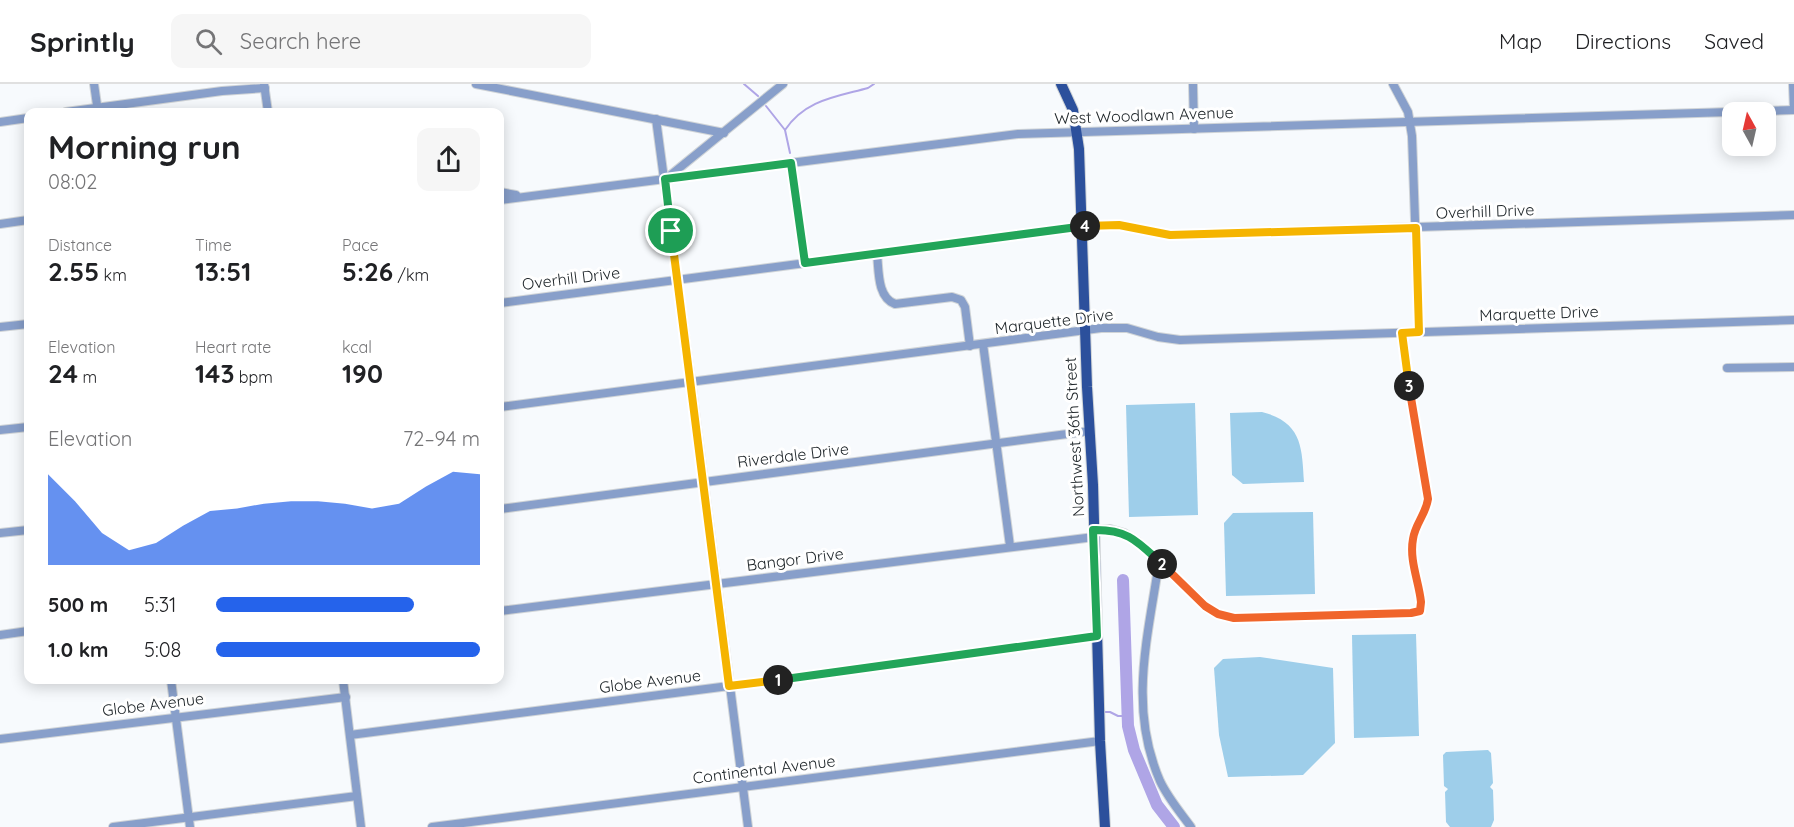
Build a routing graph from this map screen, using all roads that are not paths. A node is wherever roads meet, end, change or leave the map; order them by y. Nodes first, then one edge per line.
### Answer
1 (94, 84) edge
2 (476, 84) edge
3 (783, 84) edge
4 (1060, 84) edge
5 (1193, 84) edge
6 (1393, 84) edge
7 (1793, 84) edge
8 (265, 86) edge
9 (98, 108) edge
10 (111, 108) edge
11 (268, 108) edge
12 (1794, 110) edge
13 (24, 119) edge
14 (656, 119) junction
15 (0, 122) edge
16 (1411, 123) junction
17 (1194, 129) junction
18 (1077, 132) junction
19 (724, 133) junction
20 (791, 163) junction
21 (665, 179) junction
22 (504, 193) edge
23 (525, 197) junction
24 (504, 200) edge
25 (1794, 216) edge
26 (24, 221) edge
27 (0, 224) edge
28 (1081, 226) junction
29 (1416, 228) junction
30 (877, 254) junction
31 (805, 263) junction
32 (677, 280) junction
33 (504, 302) edge
34 (1794, 320) edge
35 (24, 324) edge
36 (0, 327) edge
37 (1085, 330) junction
38 (1419, 332) junction
39 (1402, 333) junction
40 (983, 344) junction
41 (970, 346) junction
42 (1794, 367) edge
43 (1727, 368) dead end
44 (691, 381) junction
45 (504, 406) edge
46 (24, 427) edge
47 (0, 430) edge
48 (1090, 431) junction
49 (997, 445) junction
50 (703, 482) junction
51 (504, 508) edge
52 (24, 530) edge
53 (0, 533) edge
54 (1094, 533) junction
55 (1010, 546) junction
56 (1159, 562) junction
57 (716, 584) junction
58 (504, 610) edge
59 (24, 632) edge
60 (0, 635) edge
61 (1097, 636) junction
62 (172, 684) edge
63 (344, 684) edge
64 (729, 686) junction
65 (346, 697) junction
66 (176, 717) junction
67 (350, 735) junction
68 (0, 739) edge
69 (1100, 741) junction
70 (742, 786) junction
71 (357, 796) junction
72 (189, 817) junction
73 (113, 827) edge
74 (190, 827) edge
75 (362, 827) edge
76 (432, 827) edge
77 (748, 827) edge
78 (1105, 827) edge
79 (1191, 827) edge

1 - 9 street
2 - 14 street
3 - 19 street
4 - 18 main road, Northwest 36th Street
5 - 17 street
6 - 16 street
7 - 12 street
8 - 10 street
8 - 11 street
12 - 16 street, West Woodlawn Avenue
13 - 15 street
14 - 19 street
14 - 21 street
16 - 17 street, West Woodlawn Avenue
16 - 29 street
17 - 18 street, West Woodlawn Avenue
18 - 20 street, West Woodlawn Avenue
18 - 28 main road, Northwest 36th Street
19 - 21 street
20 - 21 street, West Woodlawn Avenue
20 - 31 street
21 - 23 street, West Woodlawn Avenue
21 - 32 street
22 - 23 street
23 - 24 street, West Woodlawn Avenue
25 - 29 street, Overhill Drive
26 - 27 street
28 - 29 street, Overhill Drive
28 - 30 street, Overhill Drive
28 - 37 main road, Northwest 36th Street
29 - 38 street
30 - 31 street, Overhill Drive
30 - 41 street
31 - 32 street, Overhill Drive
32 - 33 street, Overhill Drive
32 - 44 street
34 - 38 street, Marquette Drive
35 - 36 street
37 - 39 street, Marquette Drive
37 - 40 street, Marquette Drive
37 - 48 main road, Northwest 36th Street
38 - 39 street, Marquette Drive
39 - 56 street, Bangor Drive
40 - 41 street, Marquette Drive
40 - 49 street
41 - 44 street, Marquette Drive
42 - 43 street
44 - 45 street, Marquette Drive
44 - 50 street
46 - 47 street
48 - 49 street, Riverdale Drive
48 - 54 main road, Northwest 36th Street
49 - 50 street, Riverdale Drive
49 - 55 street
50 - 51 street, Riverdale Drive
50 - 57 street
52 - 53 street
54 - 55 street, Bangor Drive
54 - 56 street, Bangor Drive
54 - 61 main road, Northwest 36th Street
55 - 57 street, Bangor Drive
56 - 79 street
57 - 58 street, Bangor Drive
57 - 64 street
59 - 60 street
61 - 64 street, Globe Avenue
61 - 69 main road, Northwest 36th Street
62 - 66 street
63 - 65 street
64 - 67 street, Globe Avenue
64 - 70 street
65 - 66 street, Globe Avenue
65 - 67 street
66 - 68 street, Globe Avenue
66 - 72 street
67 - 71 street
69 - 70 street, Continental Avenue
69 - 78 main road, Northwest 36th Street
70 - 76 street, Continental Avenue
70 - 77 street
71 - 72 street
71 - 75 street
72 - 73 street
72 - 74 street

